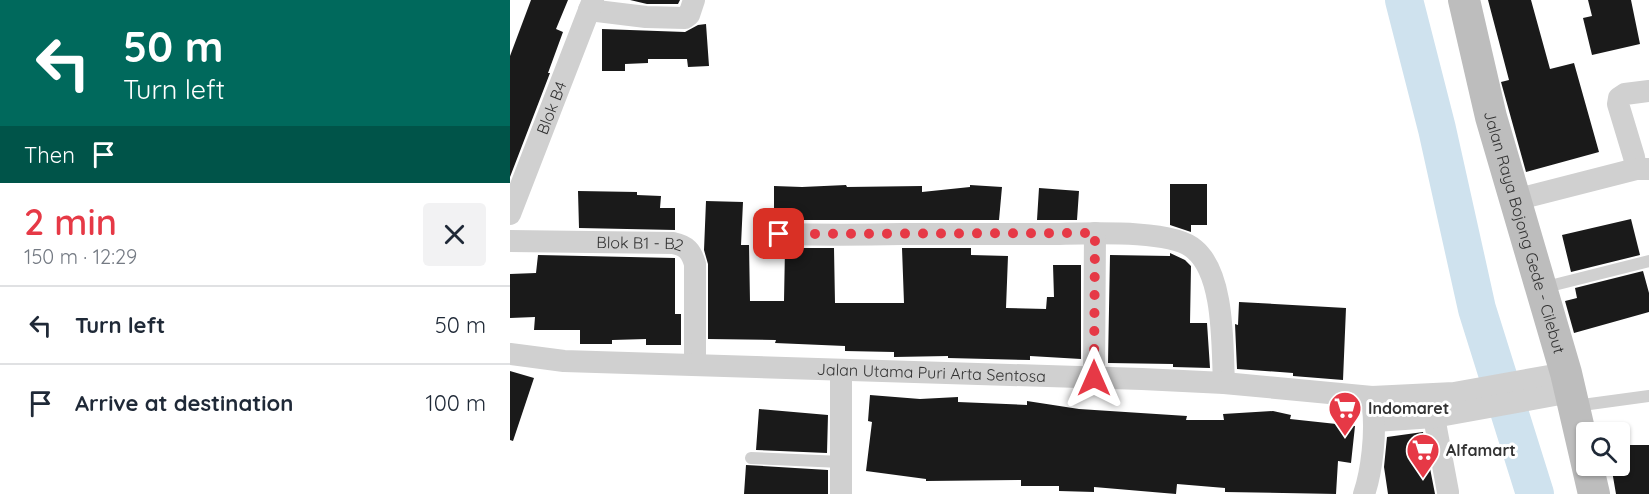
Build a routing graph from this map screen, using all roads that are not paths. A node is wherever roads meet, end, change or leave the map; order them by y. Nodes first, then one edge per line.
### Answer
1 (694, 0) edge
2 (1464, 0) edge
3 (591, 5) edge
4 (1649, 91) edge
5 (1642, 169) edge
6 (1515, 200) junction
7 (510, 214) edge
8 (1095, 233) junction
9 (779, 234) dead end
10 (510, 241) edge
11 (1649, 261) edge
12 (1541, 288) junction
13 (510, 354) edge
14 (695, 365) junction
15 (841, 370) junction
16 (1094, 378) junction
17 (1224, 383) junction
18 (1560, 389) junction
19 (1649, 396) edge
20 (1372, 397) junction
21 (1448, 408) junction
22 (1375, 421) junction
23 (751, 458) dead end
24 (841, 462) junction
25 (1448, 492) dead end
26 (841, 494) edge
27 (1364, 494) edge
28 (1594, 494) edge

1 - 3 street
2 - 6 main road, Jalan Raya Bojong Gede - Cilebut
3 - 7 street, Blok B4
4 - 5 street
5 - 6 street
6 - 12 main road, Jalan Raya Bojong Gede - Cilebut
8 - 9 street
8 - 16 street
8 - 17 street
10 - 14 street, Blok B1 - B2
11 - 12 lane
12 - 18 main road, Jalan Raya Bojong Gede - Cilebut
13 - 14 street, Jalan Utama Puri Arta Sentosa
14 - 15 street, Jalan Utama Puri Arta Sentosa
15 - 16 street, Jalan Utama Puri Arta Sentosa
15 - 24 street
16 - 17 street, Jalan Utama Puri Arta Sentosa
17 - 20 street, Jalan Utama Puri Arta Sentosa
18 - 19 lane
18 - 21 street, Jalan Utama Puri Arta Sentosa
18 - 28 main road, Jalan Raya Bojong Gede - Cilebut
20 - 21 street, Jalan Utama Puri Arta Sentosa
20 - 22 street
21 - 22 street, Jalan Utama Puri Arta Sentosa
21 - 25 street
22 - 27 street
23 - 24 lane
24 - 26 street

